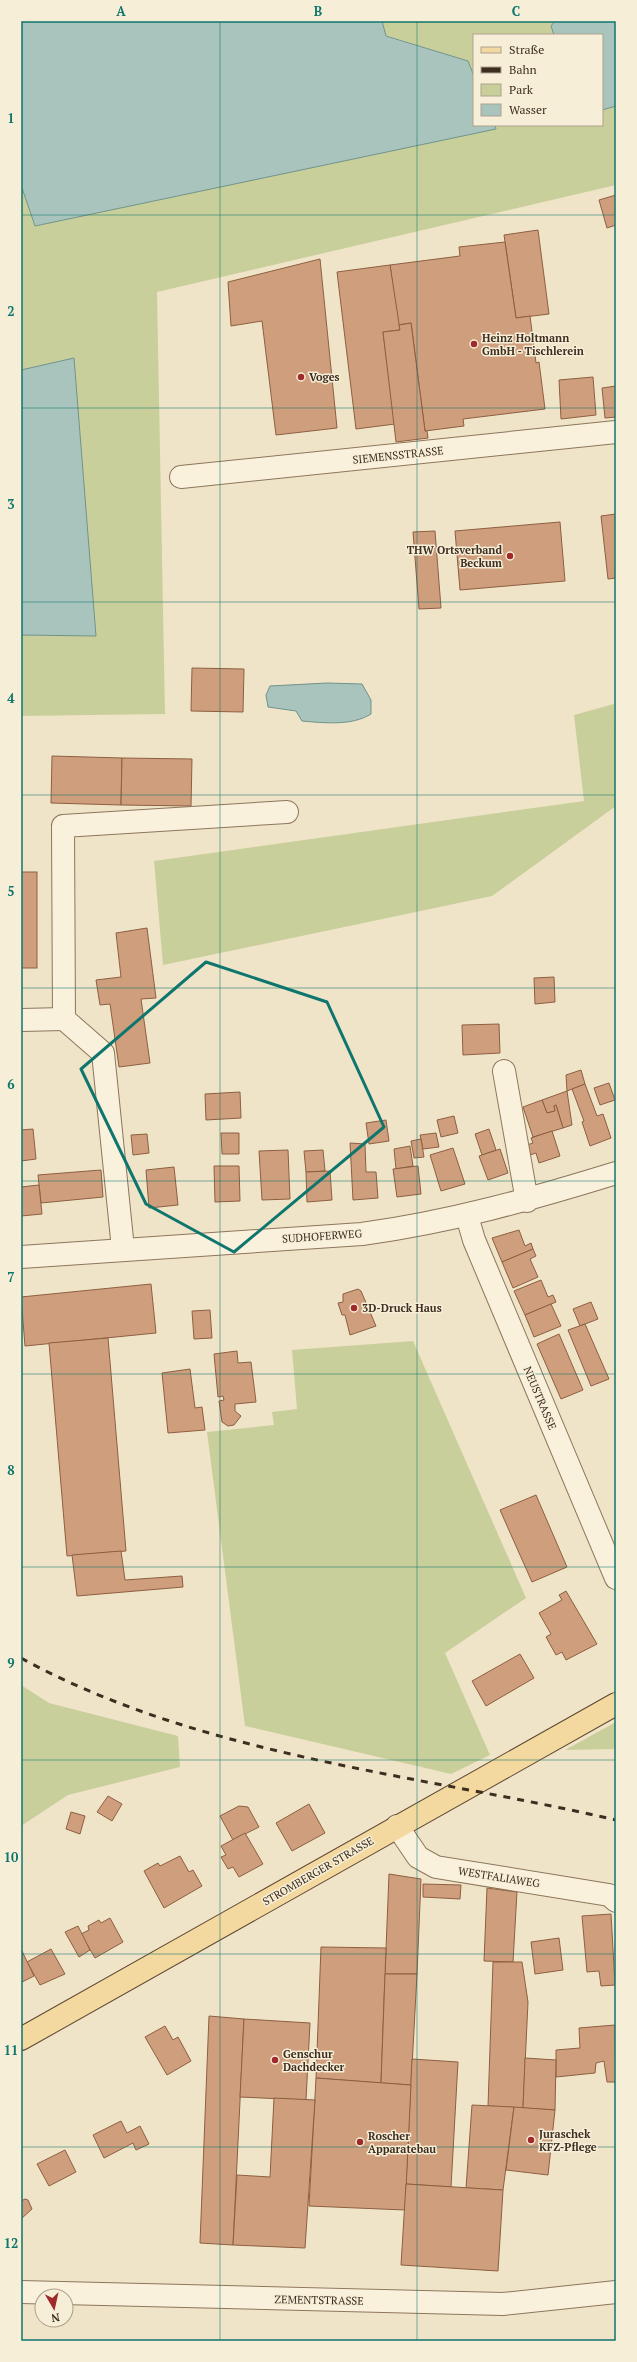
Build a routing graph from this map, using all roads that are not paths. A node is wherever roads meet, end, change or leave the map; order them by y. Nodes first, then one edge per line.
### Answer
1 (616, 432) edge
2 (181, 477) dead end
3 (287, 812) dead end
4 (64, 1019) junction
5 (21, 1020) edge
6 (504, 1071) dead end
7 (616, 1173) edge
8 (528, 1200) junction
9 (467, 1216) junction
10 (123, 1248) junction
11 (21, 1257) edge
12 (616, 1578) edge
13 (616, 1704) edge
14 (397, 1826) junction
15 (616, 1902) edge
16 (21, 2039) edge
17 (21, 2292) edge
18 (616, 2292) edge

1 - 2 street, SIEMENSSTRASSE
3 - 4 street
4 - 5 street
4 - 10 street
6 - 8 street
7 - 8 street, SUDHOFERWEG
8 - 9 street, SUDHOFERWEG
9 - 10 street, SUDHOFERWEG
9 - 12 street, NEUSTRASSE
10 - 11 street, SUDHOFERWEG
13 - 14 main road, STROMBERGER STRASSE
14 - 15 street, WESTFALIAWEG
14 - 16 main road, STROMBERGER STRASSE
17 - 18 street, ZEMENTSTRASSE

